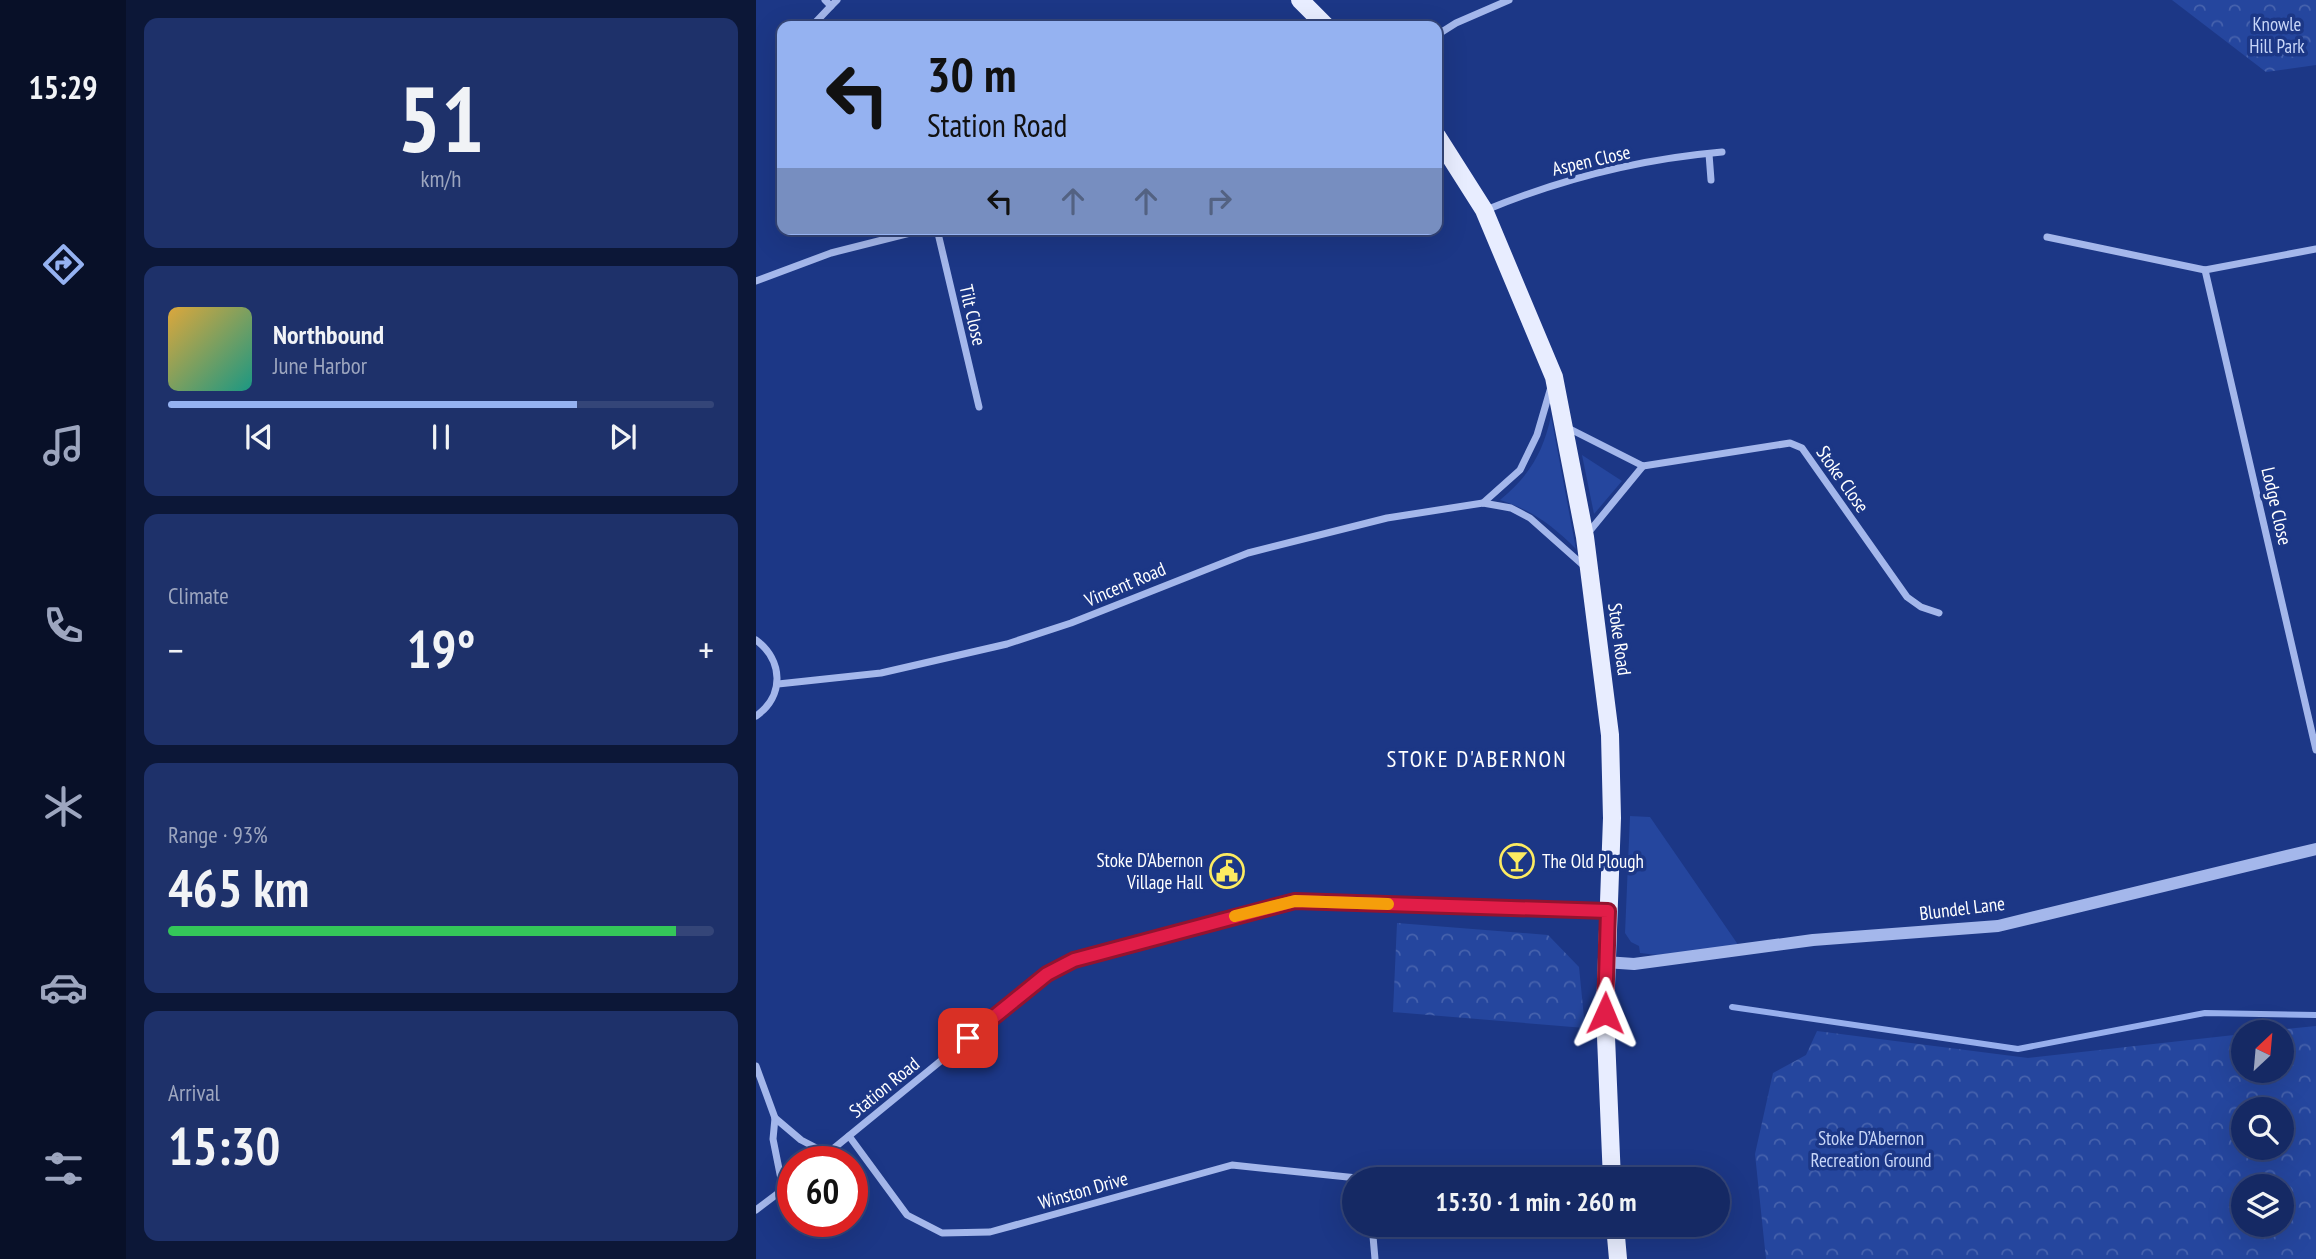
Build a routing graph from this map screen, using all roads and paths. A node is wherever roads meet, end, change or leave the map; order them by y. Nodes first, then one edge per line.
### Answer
1 (1300, 0) edge
2 (1509, 0) edge
3 (831, 2) edge
4 (816, 21) edge
5 (1321, 21) edge
6 (1442, 32) edge
7 (1442, 144) edge
8 (1722, 152) dead end
9 (1709, 153) junction
10 (1711, 180) dead end
11 (1484, 211) junction
12 (902, 235) edge
13 (938, 235) edge
14 (2047, 237) dead end
15 (2316, 249) edge
16 (2205, 270) junction
17 (756, 281) edge
18 (1554, 377) junction
19 (979, 407) dead end
20 (1566, 427) junction
21 (1643, 466) junction
22 (1483, 503) junction
23 (1585, 537) junction
24 (1590, 571) junction
25 (1939, 613) dead end
26 (756, 640) edge
27 (778, 684) junction
28 (756, 716) edge
29 (2316, 750) edge
30 (2316, 849) edge
31 (1608, 911) junction
32 (1605, 962) junction
33 (756, 1066) edge
34 (775, 1118) junction
35 (849, 1136) junction
36 (814, 1146) edge
37 (837, 1146) edge
38 (777, 1159) edge
39 (1611, 1167) edge
40 (1342, 1176) edge
41 (777, 1194) edge
42 (756, 1210) edge
43 (1373, 1237) edge
44 (1616, 1237) edge
45 (1375, 1259) edge
46 (1618, 1259) edge

1 - 5 main road
2 - 6 street
3 - 4 street
7 - 11 main road, Stoke Road
8 - 9 street, Aspen Close
9 - 10 street
9 - 11 street, Aspen Close
11 - 18 main road, Stoke Road
12 - 17 street
13 - 19 street, Tilt Close
14 - 16 street
15 - 16 street
16 - 29 street, Lodge Close
18 - 20 main road, Stoke Road
18 - 22 street
20 - 21 street
20 - 23 main road, Stoke Road
21 - 23 street
21 - 25 street, Stoke Close
22 - 24 street, Vincent Road
22 - 27 street, Vincent Road
23 - 24 main road, Stoke Road
24 - 31 main road, Stoke Road
26 - 27 street
27 - 28 street
30 - 32 street, Blundel Lane
31 - 32 main road, Stoke Road
31 - 35 street, Station Road
32 - 39 main road, Stoke Road
33 - 34 street
34 - 36 street
34 - 38 street
35 - 37 street, Station Road
35 - 40 street, Winston Drive
41 - 42 street
43 - 45 street
44 - 46 main road

